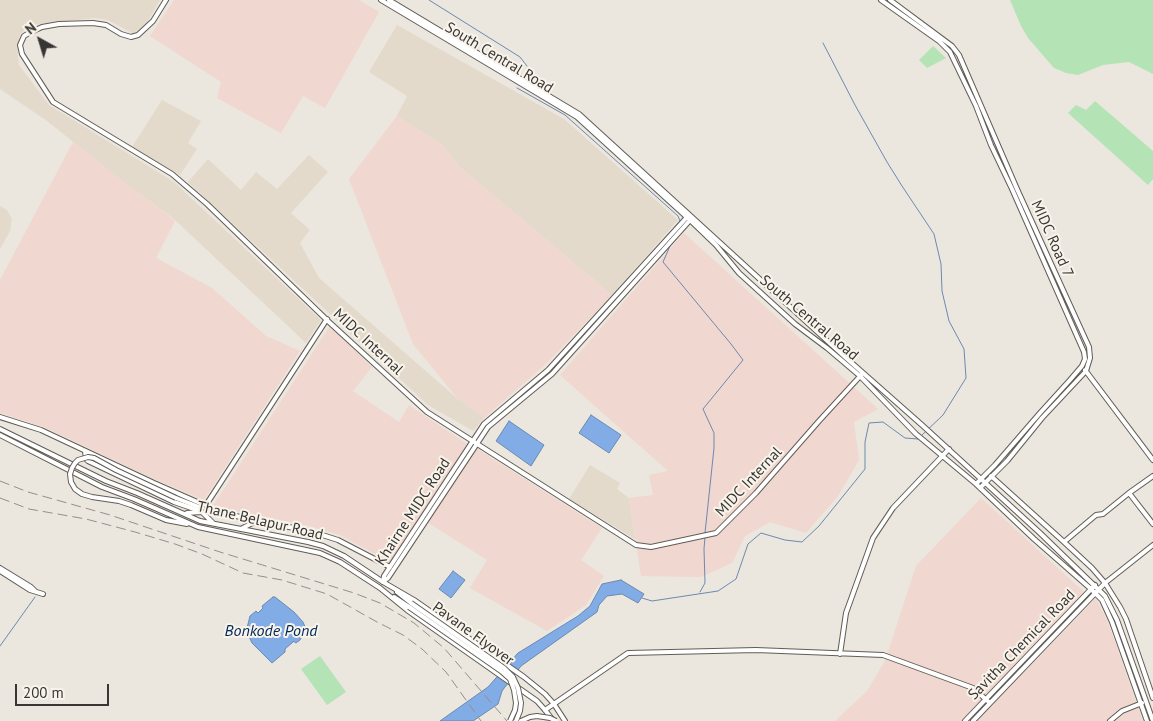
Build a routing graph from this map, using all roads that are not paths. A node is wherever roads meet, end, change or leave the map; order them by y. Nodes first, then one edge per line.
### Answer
1 (166, 0) edge
2 (382, 0) edge
3 (389, 0) edge
4 (881, 0) edge
5 (890, 0) edge
6 (690, 217) junction
7 (326, 319) junction
8 (1082, 366) junction
9 (1086, 371) junction
10 (863, 373) junction
11 (860, 376) junction
12 (0, 417) edge
13 (0, 429) edge
14 (0, 435) edge
15 (475, 442) junction
16 (949, 450) junction
17 (85, 451) junction
18 (943, 456) junction
19 (1153, 460) edge
20 (987, 473) junction
21 (1153, 476) edge
22 (992, 477) junction
23 (980, 480) junction
24 (985, 483) junction
25 (976, 484) junction
26 (980, 488) junction
27 (1129, 492) junction
28 (202, 509) junction
29 (184, 514) junction
30 (258, 521) junction
31 (191, 524) junction
32 (214, 524) junction
33 (1153, 524) edge
34 (241, 529) junction
35 (1064, 542) junction
36 (1153, 545) edge
37 (390, 567) junction
38 (0, 570) edge
39 (394, 570) junction
40 (383, 582) junction
41 (1105, 583) junction
42 (1095, 585) junction
43 (380, 588) junction
44 (1091, 589) junction
45 (1099, 589) junction
46 (1095, 593) junction
47 (43, 594) dead end
48 (410, 605) junction
49 (840, 654) junction
50 (1153, 698) edge
51 (986, 700) junction
52 (1143, 702) junction
53 (990, 703) junction
54 (554, 704) junction
55 (545, 710) junction
56 (510, 721) edge
57 (516, 721) edge
58 (521, 721) edge
59 (555, 721) edge
60 (565, 721) edge
61 (965, 721) edge
62 (973, 721) edge
63 (1110, 721) edge
64 (1147, 721) edge
65 (1153, 721) edge

1 - 7 main road, MIDC Internal
2 - 6 main road, South Central Road
3 - 6 main road, South Central Road
4 - 8 main road, MIDC Road 7
5 - 9 main road, MIDC Road 7
6 - 10 main road, South Central Road
6 - 11 main road, South Central Road
6 - 15 main road, Khairne MIDC Road
7 - 15 main road, MIDC Internal
7 - 28 main road
8 - 9 main road
8 - 20 main road
9 - 19 main road
9 - 22 main road
10 - 11 main road, MIDC Internal
10 - 16 main road, South Central Road
11 - 15 main road, MIDC Internal
11 - 18 main road, South Central Road
12 - 17 main road
13 - 29 main road, Thane Belapur Road
14 - 31 main road, Thane Belapur Road
15 - 37 main road, Khairne MIDC Road
15 - 39 main road, Khairne MIDC Road
16 - 18 main road
16 - 23 main road, South Central Road
17 - 28 main road
17 - 28 main road
18 - 25 main road, South Central Road
18 - 49 main road
20 - 22 main road
20 - 23 main road
21 - 27 main road
22 - 24 main road
22 - 35 main road
23 - 24 main road, South Central Road
23 - 25 main road
24 - 26 main road
24 - 42 main road, South Central Road
25 - 26 main road, South Central Road
26 - 44 main road, South Central Road
27 - 33 main road
27 - 35 main road
28 - 29 main road
28 - 30 main road
28 - 31 main road, bridge
28 - 32 main road
29 - 32 main road, Thane Belapur Road
30 - 34 main road
30 - 37 main road
31 - 43 main road, Thane Belapur Road
32 - 34 main road, Thane Belapur Road
34 - 40 main road, Thane Belapur Road
35 - 41 main road
36 - 41 main road, Savitha Chemical Road
37 - 39 main road
37 - 40 main road, Khairne MIDC Road
38 - 47 main road
39 - 40 main road, Khairne MIDC Road
40 - 48 main road, Pavane Flyover
40 - 54 main road, Thane Belapur Road
41 - 45 main road, Savitha Chemical Road
41 - 50 main road
42 - 44 main road, Savitha Chemical Road
42 - 45 main road, South Central Road
43 - 48 main road, Pavane Flyover
43 - 55 main road, Thane Belapur Road, bridge
44 - 46 main road, South Central Road
44 - 51 main road, Savitha Chemical Road
45 - 46 main road, Savitha Chemical Road
45 - 52 main road, South Central Road
46 - 52 main road, South Central Road
46 - 53 main road, Savitha Chemical Road
48 - 56 main road, Pavane Flyover, bridge
48 - 57 main road, Pavane Flyover, bridge
49 - 51 main road
49 - 54 main road
51 - 53 main road
51 - 61 main road, Savitha Chemical Road
52 - 63 main road
52 - 64 main road, South Central Road
52 - 65 main road, South Central Road
53 - 62 main road, Savitha Chemical Road
54 - 55 main road
54 - 60 main road, Thane Belapur Road
55 - 59 main road, Thane Belapur Road
58 - 59 main road, bridge

